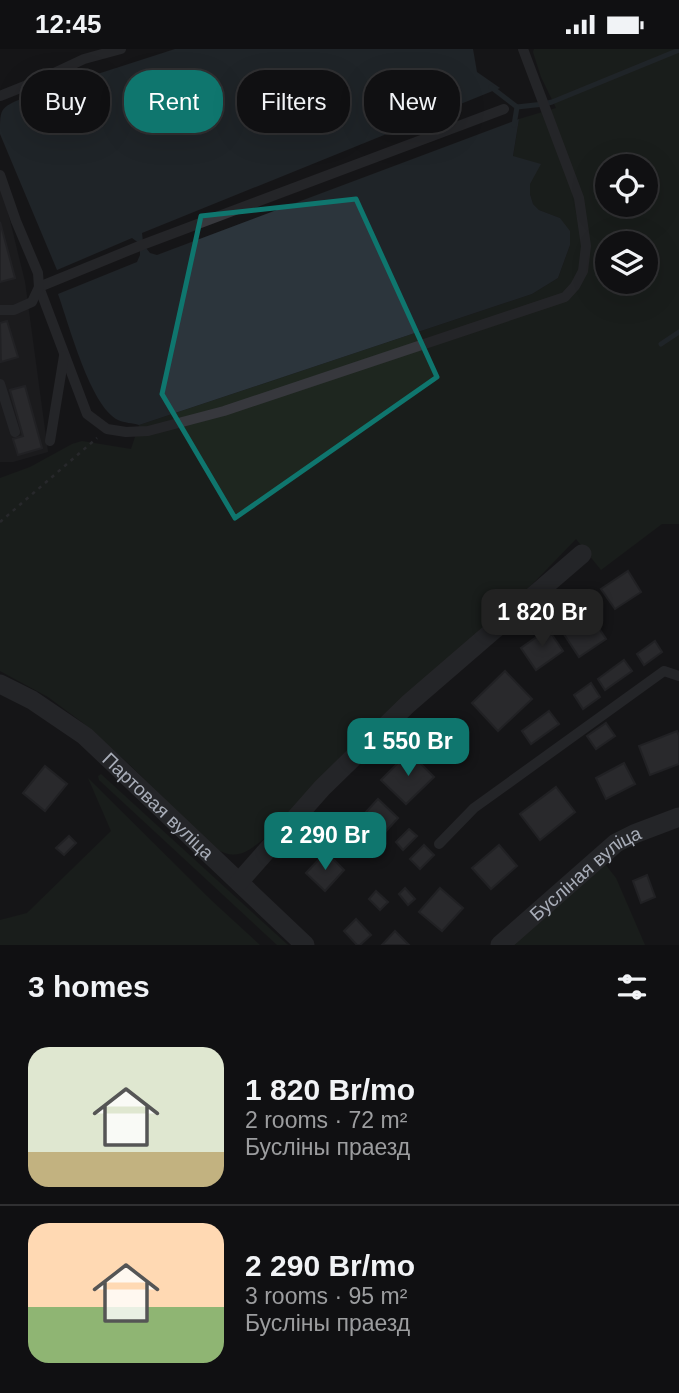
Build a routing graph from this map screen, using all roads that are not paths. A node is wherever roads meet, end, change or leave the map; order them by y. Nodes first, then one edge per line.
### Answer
1 (121, 49) edge
2 (523, 49) edge
3 (0, 96) edge
4 (504, 109) dead end
5 (0, 174) edge
6 (39, 287) junction
7 (0, 310) edge
8 (64, 355) junction
9 (0, 384) edge
10 (15, 432) dead end
11 (50, 441) dead end
12 (582, 554) dead end
13 (679, 676) edge
14 (0, 684) edge
15 (679, 817) edge
16 (439, 844) dead end
17 (240, 881) junction
18 (305, 945) edge
19 (500, 945) edge

1 - 3 lane
2 - 8 lane
4 - 6 lane
5 - 6 lane
6 - 7 lane
6 - 8 lane
8 - 11 lane
9 - 10 lane
12 - 17 street
13 - 16 lane
14 - 17 street, Партовая вуліца
15 - 19 street, Бусліная вуліца
17 - 18 street, Партовая вуліца

